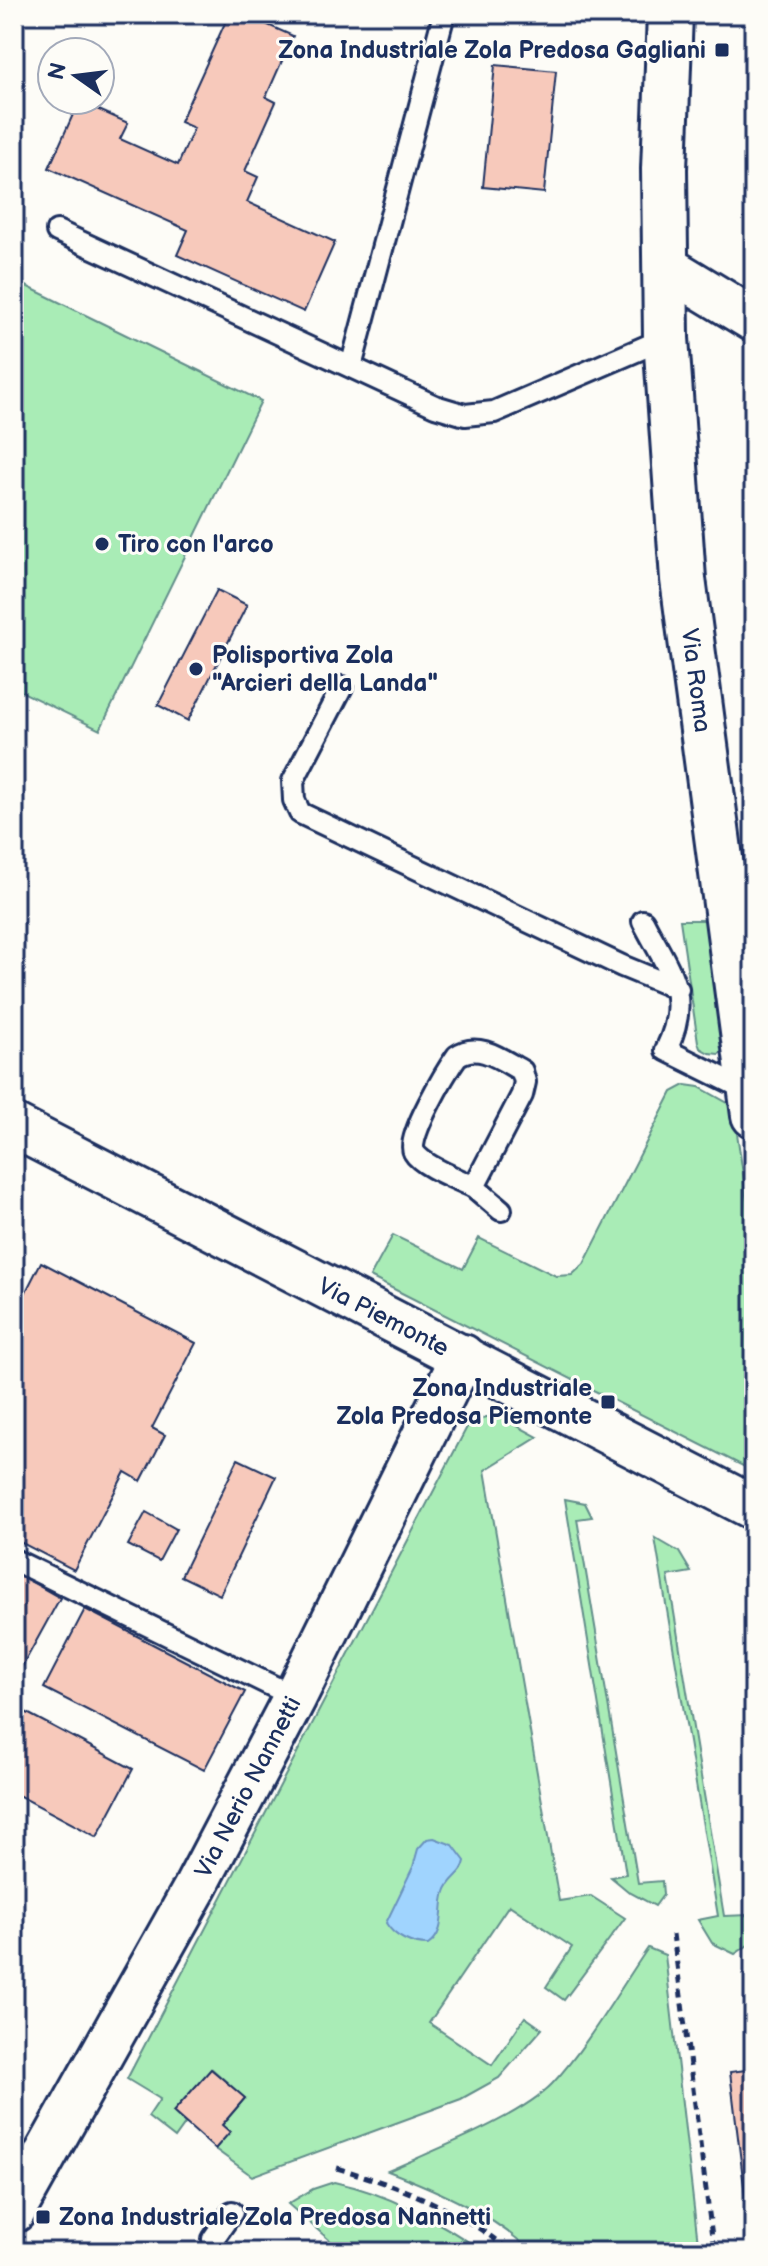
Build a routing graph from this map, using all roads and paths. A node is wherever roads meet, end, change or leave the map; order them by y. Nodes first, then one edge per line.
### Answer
1 (444, 14) edge
2 (670, 14) edge
3 (57, 231) dead end
4 (665, 266) junction
5 (754, 320) edge
6 (666, 338) junction
7 (351, 367) junction
8 (342, 687) dead end
9 (643, 921) dead end
10 (678, 989) junction
11 (752, 1104) edge
12 (14, 1126) edge
13 (474, 1187) junction
14 (501, 1210) dead end
15 (463, 1356) junction
16 (754, 1508) edge
17 (14, 1560) edge
18 (295, 1697) junction
19 (673, 1934) dead end
20 (337, 2168) dead end
21 (14, 2211) edge
22 (232, 2212) dead end
23 (213, 2239) dead end
24 (511, 2252) edge
25 (714, 2252) edge

1 - 7 lane
2 - 4 street, Via Roma
3 - 7 lane
4 - 5 street
4 - 6 street, Via Roma
6 - 7 lane
6 - 11 street, Via Roma
8 - 10 lane
9 - 10 lane
10 - 11 lane, Via Roma
12 - 15 street, Via Piemonte
13 - 13 lane
13 - 14 lane
15 - 16 street, Via Piemonte
15 - 18 street, Via Nerio Nannetti
17 - 18 lane
18 - 21 street, Via Nerio Nannetti
19 - 25 path
20 - 24 path
22 - 23 lane

